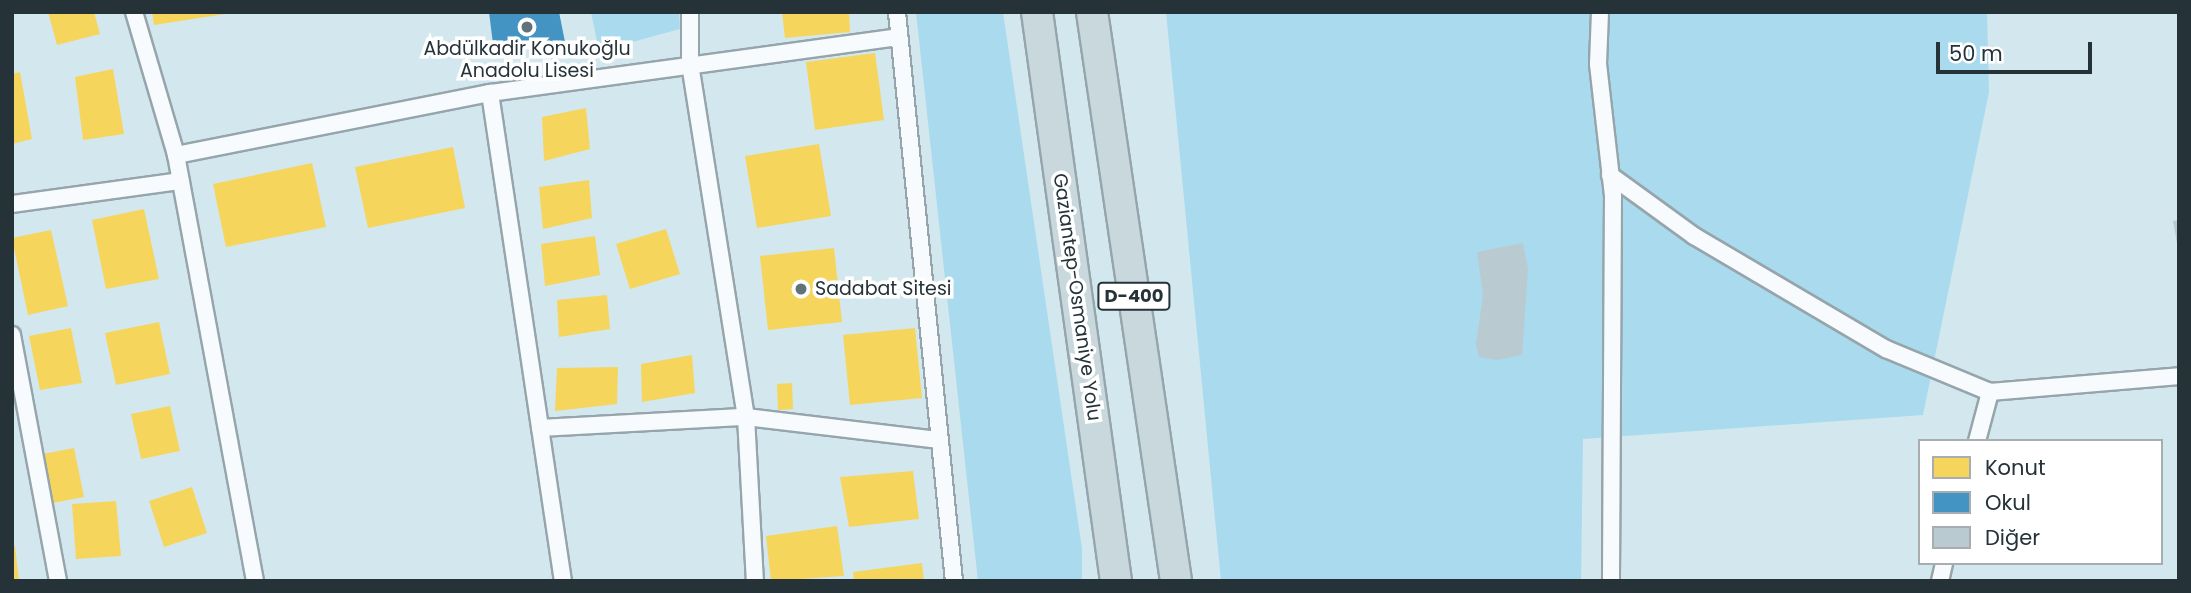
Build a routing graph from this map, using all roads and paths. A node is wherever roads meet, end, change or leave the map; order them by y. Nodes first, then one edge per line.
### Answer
1 (134, 12) edge
2 (690, 12) edge
3 (897, 12) edge
4 (1037, 12) edge
5 (1092, 12) edge
6 (1600, 12) edge
7 (899, 37) junction
8 (690, 64) junction
9 (490, 93) junction
10 (176, 155) junction
11 (1610, 175) junction
12 (180, 181) junction
13 (12, 204) edge
14 (12, 335) edge
15 (2179, 376) edge
16 (1990, 392) junction
17 (746, 417) junction
18 (540, 428) junction
19 (1978, 439) edge
20 (940, 440) junction
21 (58, 581) edge
22 (255, 581) edge
23 (563, 581) edge
24 (755, 581) edge
25 (954, 581) edge
26 (1116, 581) edge
27 (1176, 581) edge
28 (1611, 581) edge

1 - 10 street
2 - 8 street
3 - 7 street
4 - 26 highway, Gaziantep-Osmaniye Yolu / D-400
5 - 27 highway, D-400
6 - 11 street
7 - 8 street
7 - 20 street
8 - 9 street
8 - 17 street
9 - 10 street
9 - 18 street
10 - 12 street
11 - 16 street
11 - 28 street
12 - 13 street
12 - 22 street
14 - 21 street
15 - 16 street
16 - 19 street
17 - 18 street
17 - 20 street
17 - 24 street
18 - 23 street
20 - 25 street

